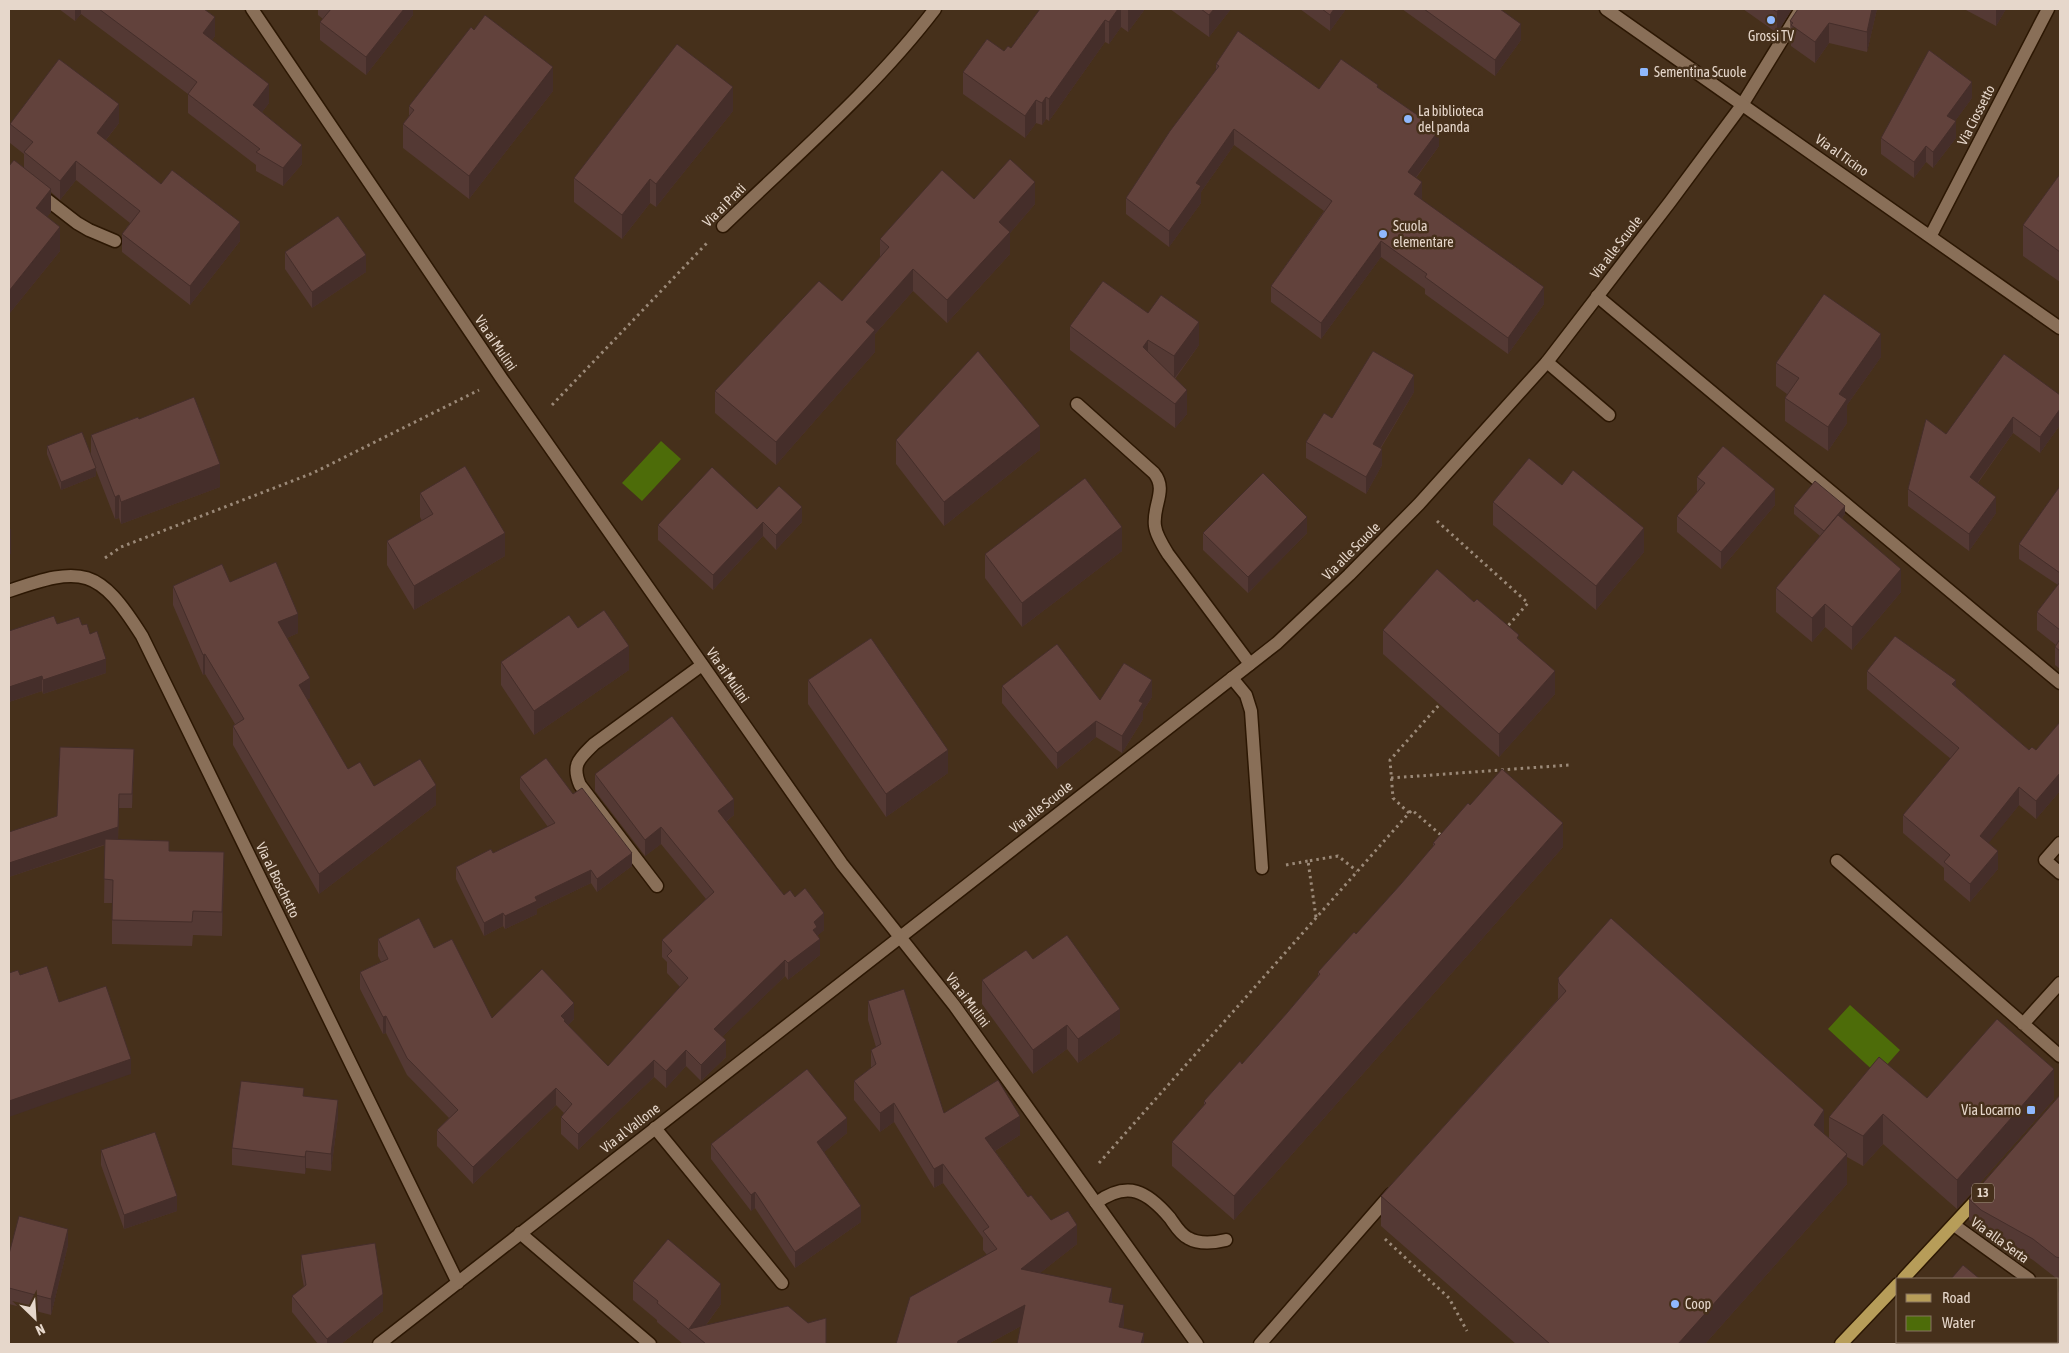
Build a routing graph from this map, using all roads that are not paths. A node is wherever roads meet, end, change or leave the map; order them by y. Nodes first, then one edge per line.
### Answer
1 (252, 9) edge
2 (935, 9) edge
3 (1606, 9) edge
4 (1801, 9) edge
5 (2048, 9) edge
6 (1742, 104) junction
7 (30, 187) edge
8 (723, 226) road end
9 (1930, 235) junction
10 (115, 240) dead end
11 (1597, 296) junction
12 (2060, 328) edge
13 (1547, 362) junction
14 (1076, 404) dead end
15 (1609, 415) dead end
16 (9, 591) edge
17 (702, 664) junction
18 (1250, 664) junction
19 (1232, 678) junction
20 (2060, 683) edge
21 (2060, 843) edge
22 (1837, 861) dead end
23 (1262, 868) dead end
24 (2060, 873) edge
25 (657, 886) dead end
26 (900, 936) junction
27 (2060, 983) edge
28 (2023, 1024) junction
29 (2060, 1056) edge
30 (655, 1128) junction
31 (1398, 1186) edge
32 (1987, 1188) edge
33 (1096, 1203) junction
34 (1954, 1225) junction
35 (520, 1233) junction
36 (1226, 1240) dead end
37 (1904, 1278) edge
38 (2028, 1278) edge
39 (458, 1282) junction
40 (782, 1283) dead end
41 (1896, 1286) edge
42 (379, 1344) edge
43 (650, 1344) edge
44 (1197, 1344) edge
45 (1260, 1344) edge
46 (1841, 1344) edge

1 - 17 street, Via ai Mulini
2 - 8 street, Via ai Prati
3 - 6 street, Via al Ticino
4 - 6 street, Via alle Scuole
5 - 9 street, Via Ciossetto
6 - 9 street, Via al Ticino
6 - 11 street, Via alle Scuole
7 - 10 street
9 - 12 street, Via al Ticino
11 - 13 street, Via alle Scuole
11 - 20 street
13 - 15 street
13 - 18 street, Via alle Scuole
14 - 18 street
16 - 39 street, Via al Boschetto
17 - 25 street
17 - 26 street, Via ai Mulini
18 - 19 street, Via alle Scuole
19 - 23 street
19 - 26 street, Via alle Scuole
21 - 24 street
22 - 28 street
26 - 30 street, Via al Vallone
26 - 33 street, Via ai Mulini
27 - 28 street
28 - 29 street
30 - 35 street, Via al Vallone
30 - 40 street
31 - 45 street
32 - 34 main road, 13
33 - 36 street
33 - 44 street, Via ai Mulini
34 - 37 main road, 13
34 - 38 street, Via alla Serta
35 - 39 street, Via al Vallone
35 - 43 street
39 - 42 street, Via al Vallone
41 - 46 main road

